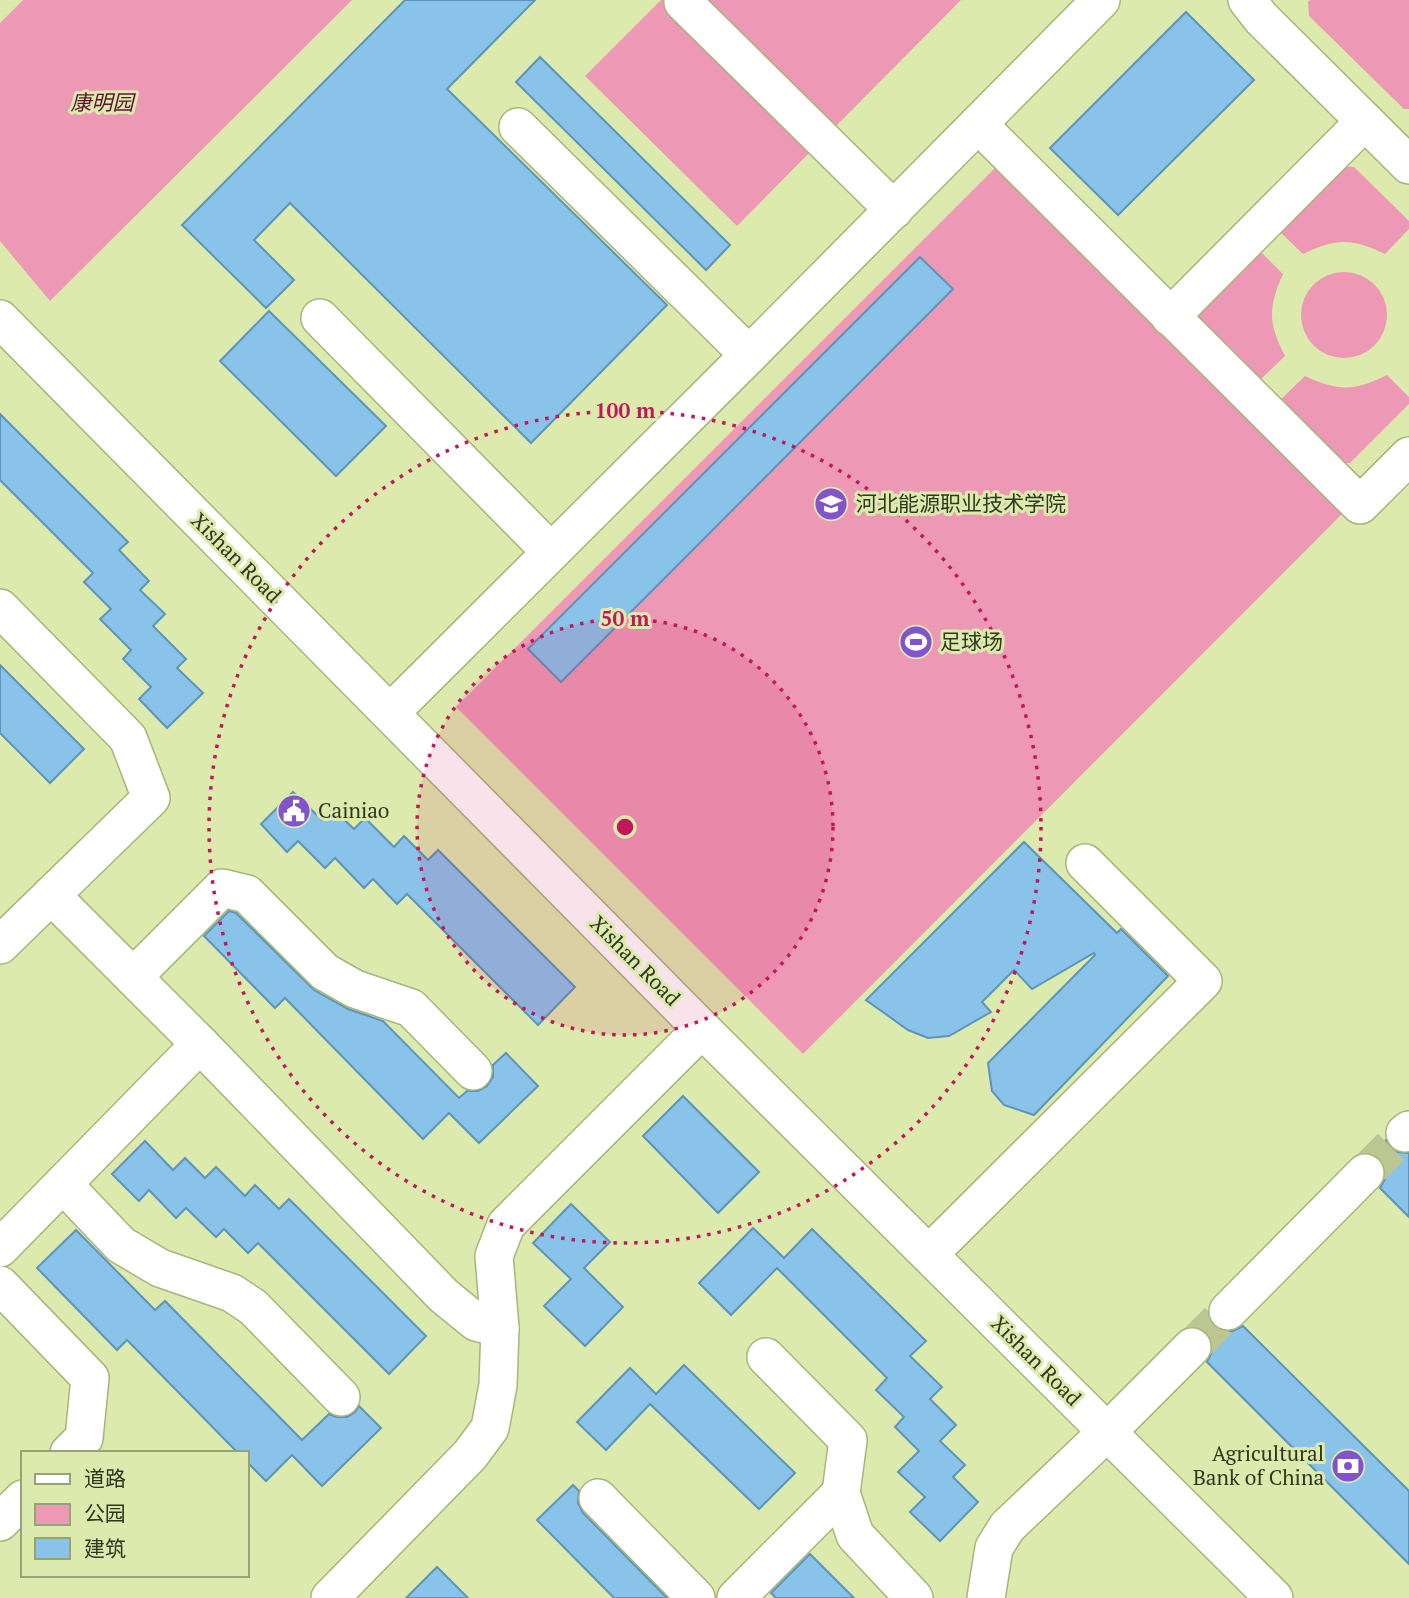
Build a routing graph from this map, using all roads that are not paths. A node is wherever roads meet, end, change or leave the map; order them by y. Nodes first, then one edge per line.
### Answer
1 (1101, 0) edge
2 (683, 2) dead end
3 (1263, 6) edge
4 (1365, 121) junction
5 (978, 124) junction
6 (518, 127) dead end
7 (1409, 165) edge
8 (894, 210) junction
9 (1170, 317) junction
10 (320, 318) dead end
11 (0, 319) edge
12 (749, 355) junction
13 (1409, 456) edge
14 (551, 552) junction
15 (0, 608) edge
16 (390, 713) junction
17 (1085, 863) dead end
18 (51, 895) junction
19 (0, 945) edge
20 (133, 977) junction
21 (702, 1029) junction
22 (200, 1044) junction
23 (473, 1071) dead end
24 (1365, 1173) tunnel mouth
25 (63, 1184) junction
26 (0, 1248) edge
27 (929, 1254) junction
28 (0, 1285) edge
29 (1228, 1311) tunnel mouth
30 (500, 1328) junction
31 (1192, 1347) tunnel mouth
32 (766, 1357) dead end
33 (341, 1397) dead end
34 (1107, 1432) junction
35 (71, 1451) edge
36 (841, 1493) junction
37 (598, 1498) dead end
38 (21, 1501) edge
39 (0, 1522) edge
40 (330, 1598) edge
41 (696, 1598) edge
42 (736, 1598) edge
43 (914, 1598) edge
44 (986, 1598) edge
45 (1274, 1598) edge

1 - 5 street
2 - 8 street
3 - 4 street
4 - 7 street
4 - 9 street
5 - 8 street
5 - 9 street
6 - 12 street
8 - 12 street
9 - 13 street
10 - 14 street
11 - 16 street, Xishan Road
12 - 14 street
14 - 16 street
15 - 18 street
16 - 21 street, Xishan Road
17 - 27 street
18 - 19 street
18 - 20 street
20 - 22 street
20 - 23 street
21 - 27 street, Xishan Road
21 - 30 street
22 - 25 street
22 - 30 street
24 - 29 street
25 - 26 street
25 - 33 street
27 - 34 street, Xishan Road
28 - 35 street
30 - 40 street
31 - 34 street
32 - 36 street
34 - 44 street
34 - 45 street, Xishan Road
36 - 42 street
36 - 43 street
37 - 41 street
38 - 39 street

